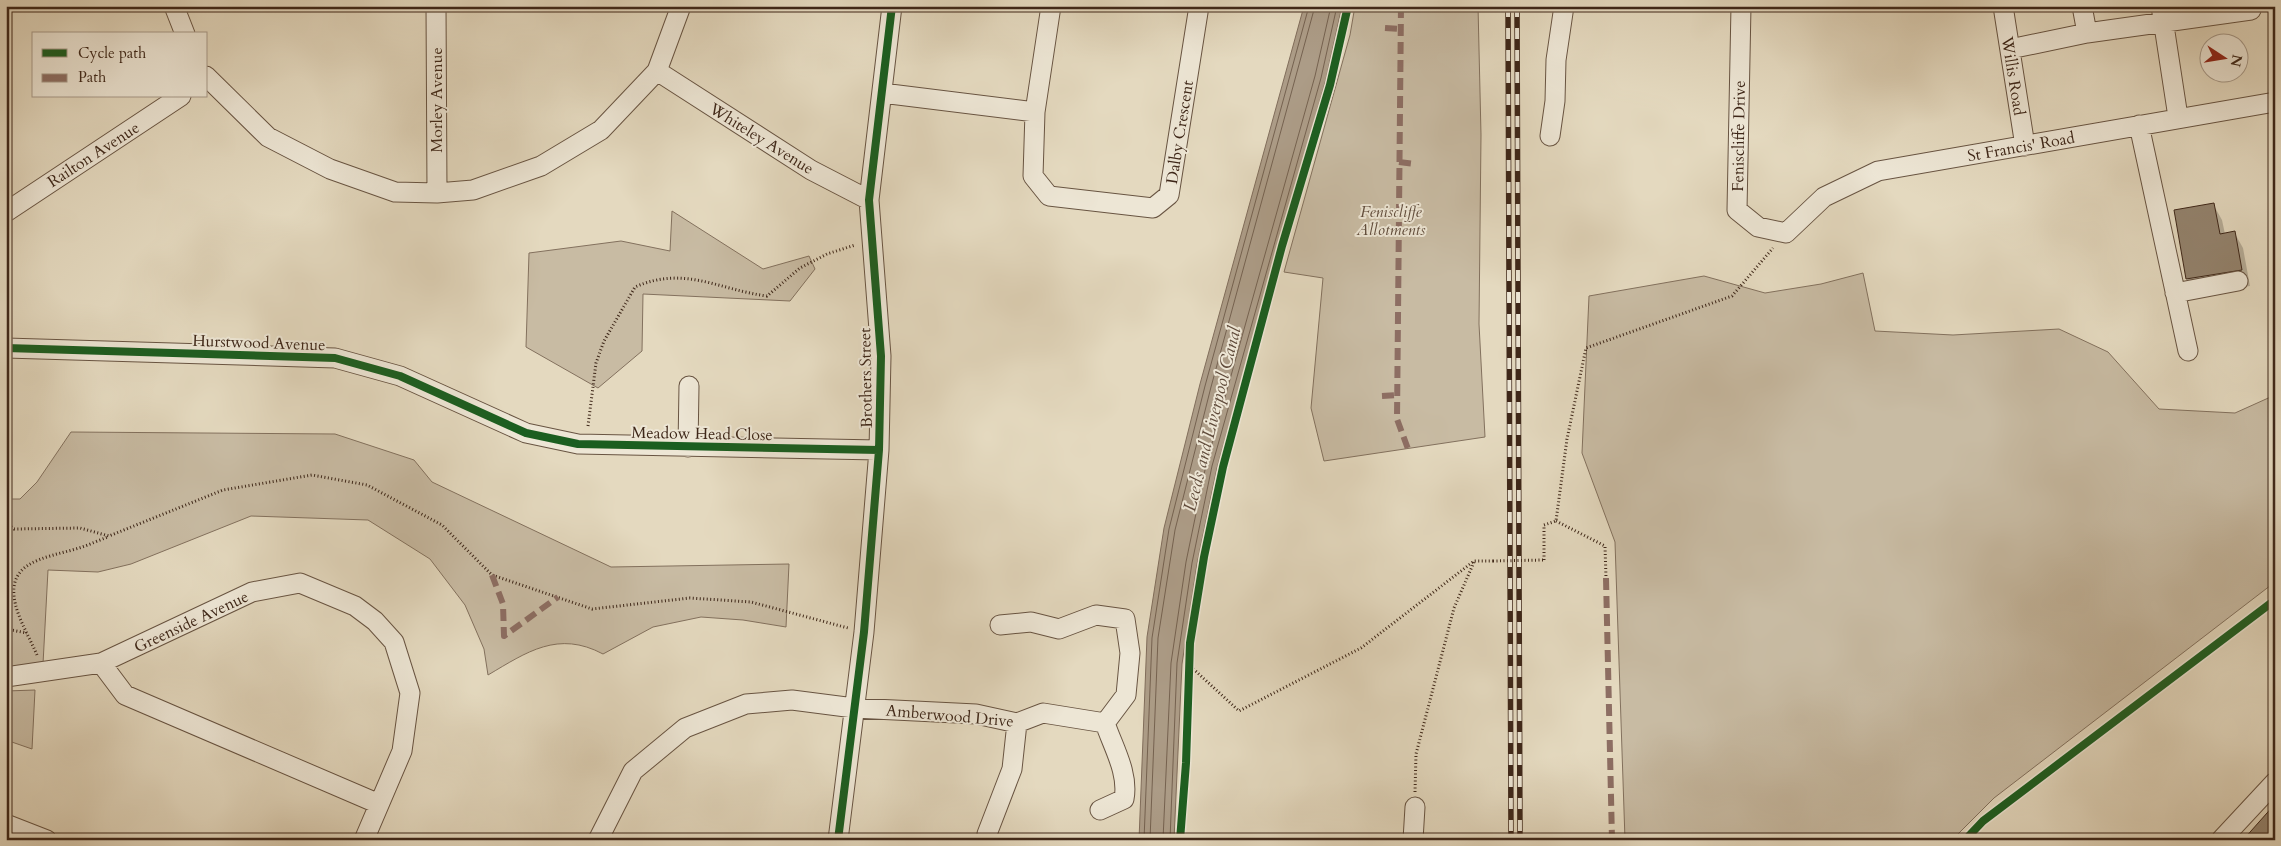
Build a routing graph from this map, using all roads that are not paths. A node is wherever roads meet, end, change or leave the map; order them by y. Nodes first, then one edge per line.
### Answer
1 (174, 6) edge
2 (436, 6) edge
3 (680, 6) edge
4 (892, 6) edge
5 (1051, 6) edge
6 (1199, 6) edge
7 (1564, 6) edge
8 (1741, 6) edge
9 (2003, 6) edge
10 (2082, 6) edge
11 (2250, 6) edge
12 (2162, 15) edge
13 (184, 32) edge
14 (2087, 33) junction
15 (2010, 49) junction
16 (657, 71) junction
17 (208, 79) edge
18 (882, 93) junction
19 (179, 98) edge
20 (2275, 102) edge
21 (1035, 112) junction
22 (2178, 117) junction
23 (2139, 125) junction
24 (1550, 136) dead end
25 (2025, 146) junction
26 (437, 193) junction
27 (868, 200) junction
28 (6, 212) edge
29 (1786, 233) joint
30 (2238, 281) dead end
31 (2175, 293) junction
32 (10, 344) edge
33 (2188, 351) dead end
34 (689, 386) dead end
35 (526, 433) joint
36 (688, 447) junction
37 (879, 450) junction
38 (1000, 625) dead end
39 (101, 662) junction
40 (6, 677) edge
41 (854, 708) junction
42 (1017, 723) junction
43 (1105, 723) junction
44 (2275, 782) edge
45 (379, 804) junction
46 (1415, 807) road end
47 (1100, 810) dead end
48 (6, 824) edge
49 (47, 840) edge
50 (364, 840) edge
51 (598, 840) edge
52 (838, 840) edge
53 (987, 840) edge
54 (1413, 840) edge
55 (2220, 840) edge

1 - 13 street
2 - 26 street, Morley Avenue
3 - 16 street
4 - 18 street, Brothers Street
5 - 21 street, Dalby Crescent
6 - 21 street, Dalby Crescent
7 - 24 street
8 - 29 street, Feniscliffe Drive
9 - 15 street, Willis Road
10 - 14 street
11 - 12 street
12 - 14 street
12 - 22 street
14 - 15 street
15 - 25 street, Willis Road
16 - 26 street
16 - 27 street, Whiteley Avenue
17 - 26 street
18 - 21 street
18 - 27 street, Brothers Street
19 - 28 street, Railton Avenue
20 - 22 street, St Francis' Road
22 - 23 street, St Francis' Road
23 - 25 street, St Francis' Road
23 - 31 street
25 - 29 street, St Francis' Road
27 - 37 street, Brothers Street
30 - 31 street
31 - 33 street
32 - 35 street, Hurstwood Avenue
34 - 36 street, Meadow Head Close
35 - 36 street, Meadow Head Close
36 - 37 street, Meadow Head Close
37 - 41 street, Brothers Street
38 - 43 street
39 - 40 street, Greenside Avenue
39 - 45 street
39 - 45 street, Greenside Avenue
41 - 42 street, Amberwood Drive
41 - 51 street, Amberwood Drive
41 - 52 street, Brothers Street
42 - 43 street, Amberwood Drive
42 - 53 street
43 - 47 street
44 - 55 street
45 - 50 street, Greenside Avenue
46 - 54 street
48 - 49 street

